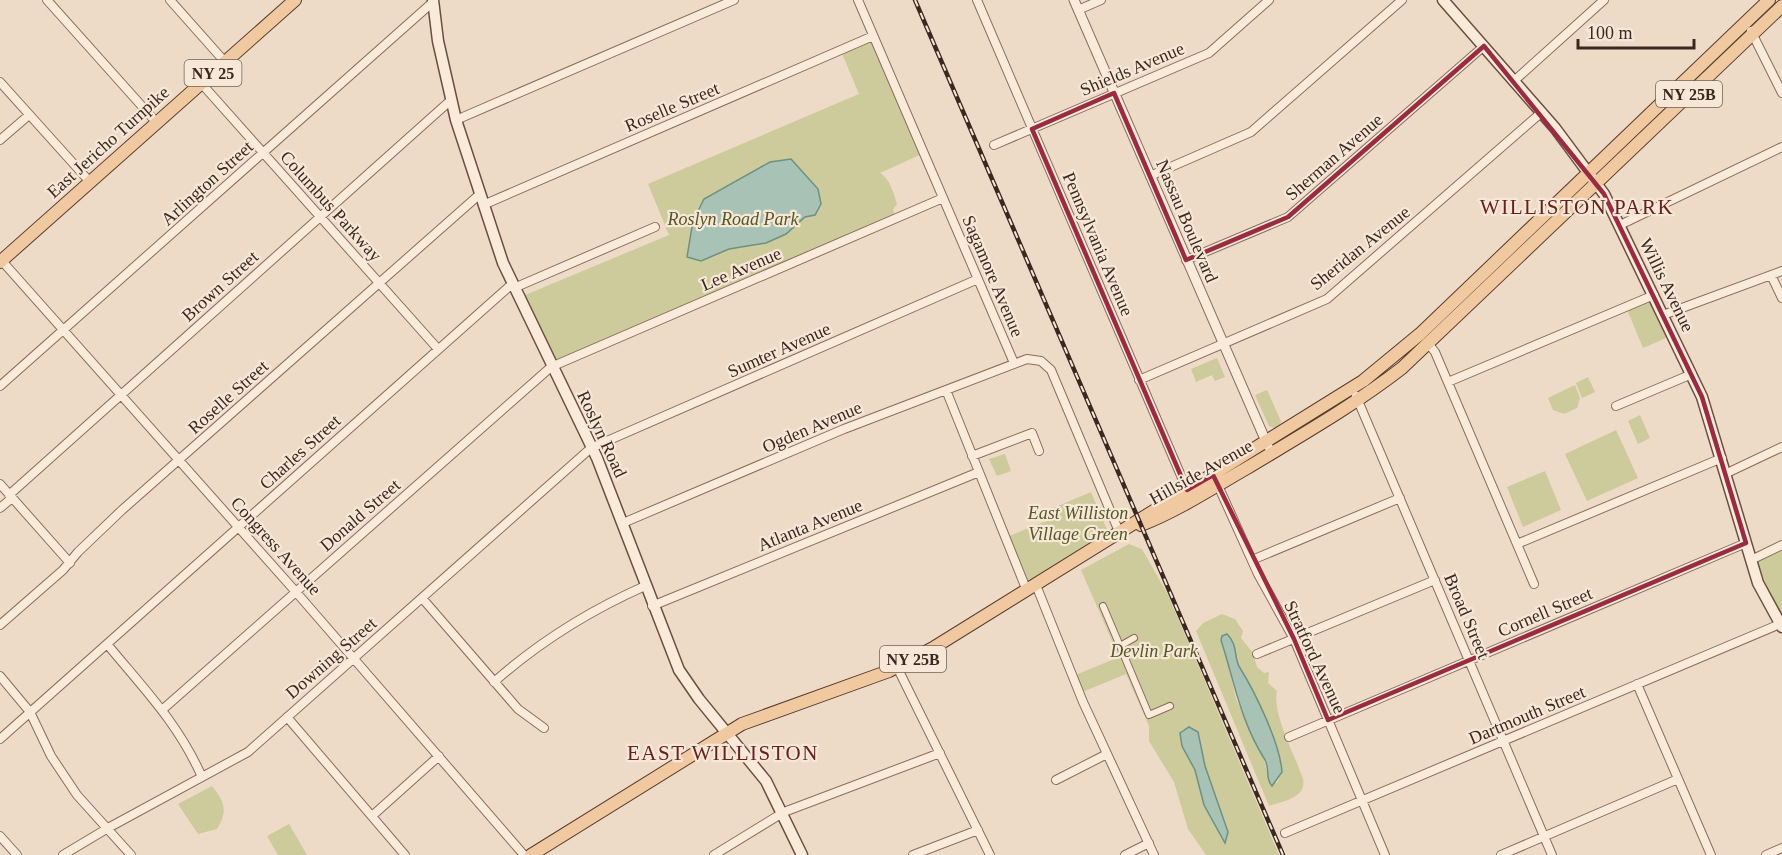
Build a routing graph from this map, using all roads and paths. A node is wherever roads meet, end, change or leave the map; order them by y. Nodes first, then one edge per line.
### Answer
1 (47, 0) edge
2 (170, 0) edge
3 (293, 0) edge
4 (734, 0) edge
5 (858, 0) edge
6 (977, 0) edge
7 (1074, 0) edge
8 (1101, 0) edge
9 (1269, 0) edge
10 (1402, 0) edge
11 (1443, 0) edge
12 (1604, 0) edge
13 (1769, 0) edge
14 (433, 1) edge
15 (1782, 6) edge
16 (1078, 10) junction
17 (1743, 24) junction
18 (1753, 33) junction
19 (873, 36) junction
20 (1484, 46) junction
21 (225, 62) junction
22 (1514, 81) junction
23 (0, 82) edge
24 (201, 83) junction
25 (1114, 93) junction
26 (1782, 93) edge
27 (451, 100) junction
28 (1542, 112) junction
29 (29, 115) junction
30 (456, 120) junction
31 (157, 123) junction
32 (1032, 129) junction
33 (0, 140) edge
34 (994, 145) dead end
35 (1782, 147) edge
36 (263, 153) junction
37 (1150, 176) junction
38 (1593, 177) junction
39 (90, 182) junction
40 (944, 198) junction
41 (482, 199) junction
42 (321, 217) junction
43 (1620, 225) junction
44 (655, 227) dead end
45 (1186, 260) junction
46 (1, 261) edge
47 (1782, 271) edge
48 (1771, 275) junction
49 (978, 279) junction
50 (379, 282) junction
51 (513, 286) junction
52 (1654, 295) junction
53 (1782, 298) edge
54 (1663, 315) junction
55 (65, 331) junction
56 (1420, 334) junction
57 (1222, 344) junction
58 (1429, 344) junction
59 (438, 349) junction
60 (1014, 363) junction
61 (551, 367) junction
62 (1692, 374) junction
63 (1139, 380) junction
64 (1448, 382) junction
65 (0, 386) edge
66 (946, 390) junction
67 (121, 395) junction
68 (1356, 395) junction
69 (1616, 406) dead end
70 (1782, 447) edge
71 (591, 448) junction
72 (1269, 448) junction
73 (1039, 451) dead end
74 (972, 456) junction
75 (1722, 458) junction
76 (179, 460) junction
77 (979, 472) junction
78 (1726, 473) junction
79 (1215, 480) junction
80 (0, 484) edge
81 (1190, 495) junction
82 (10, 496) junction
83 (1400, 498) junction
84 (0, 508) edge
85 (623, 523) junction
86 (238, 527) junction
87 (1123, 532) junction
88 (1746, 543) junction
89 (1517, 544) junction
90 (1782, 545) edge
91 (1252, 560) junction
92 (1751, 560) junction
93 (70, 563) junction
94 (1435, 580) junction
95 (1534, 584) dead end
96 (645, 586) junction
97 (1031, 588) junction
98 (296, 592) junction
99 (422, 598) junction
100 (652, 606) junction
101 (1103, 606) dead end
102 (0, 625) edge
103 (1781, 626) edge
104 (1134, 638) dead end
105 (1294, 639) junction
106 (107, 644) junction
107 (1120, 646) junction
108 (1257, 654) dead end
109 (354, 658) junction
110 (1470, 660) junction
111 (897, 667) junction
112 (0, 675) edge
113 (494, 682) junction
114 (1637, 684) junction
115 (1170, 706) dead end
116 (162, 710) junction
117 (30, 712) junction
118 (287, 717) junction
119 (1328, 720) junction
120 (544, 728) dead end
121 (727, 733) junction
122 (1289, 737) dead end
123 (0, 739) edge
124 (1504, 741) junction
125 (940, 753) junction
126 (1107, 754) junction
127 (439, 756) junction
128 (202, 777) junction
129 (1678, 779) junction
130 (1056, 780) dead end
131 (1362, 801) junction
132 (784, 812) junction
133 (372, 816) junction
134 (108, 828) junction
135 (978, 830) junction
136 (1285, 833) dead end
137 (0, 836) edge
138 (1544, 836) junction
139 (1149, 843) junction
140 (1782, 848) edge
141 (16, 855) edge
142 (63, 855) edge
143 (131, 855) edge
144 (405, 855) edge
145 (524, 855) edge
146 (531, 855) edge
147 (714, 855) edge
148 (802, 855) edge
149 (913, 855) edge
150 (990, 855) edge
151 (1125, 855) edge
152 (1154, 855) edge
153 (1385, 855) edge
154 (1501, 855) edge
155 (1552, 855) edge
156 (1711, 855) edge
157 (1766, 855) edge

1 - 31 street
2 - 21 street
3 - 21 main road, East Jericho Turnpike / NY 25
4 - 30 street
5 - 19 street, Sagamore Avenue
6 - 32 street, Pennsylvania Avenue
7 - 16 street, Nassau Boulevard
8 - 16 street
9 - 25 street, Shields Avenue
10 - 37 street
11 - 20 main road, Willis Avenue
12 - 22 street
13 - 17 main road, Hillside Avenue / NY 25B
14 - 27 main road, Roslyn Road
14 - 36 street, Arlington Street
15 - 18 main road, Hillside Avenue / NY 25B
16 - 25 street, Nassau Boulevard
17 - 18 street
17 - 38 main road, Hillside Avenue / NY 25B
18 - 26 street
18 - 38 main road, Hillside Avenue / NY 25B
19 - 40 street, Sagamore Avenue
19 - 41 street, Roselle Street
20 - 22 main road, Willis Avenue
20 - 45 street, Sherman Avenue
21 - 24 main road, East Jericho Turnpike / NY 25
22 - 28 main road, Willis Avenue
23 - 29 street
24 - 31 main road, East Jericho Turnpike / NY 25
24 - 36 street, Columbus Parkway
25 - 32 street, Shields Avenue
25 - 37 street, Nassau Boulevard
27 - 30 main road, Roslyn Road
27 - 42 street, Brown Street
28 - 38 main road, Willis Avenue
28 - 57 street, Sheridan Avenue
29 - 33 street
29 - 39 street
30 - 41 main road, Roslyn Road
31 - 39 main road, East Jericho Turnpike / NY 25
32 - 34 street, Shields Avenue
32 - 63 street, Pennsylvania Avenue
35 - 43 street
36 - 42 street, Columbus Parkway
36 - 55 street, Arlington Street
37 - 45 street, Nassau Boulevard
38 - 43 main road, Willis Avenue
38 - 56 main road, Hillside Avenue / NY 25B
38 - 58 main road, Hillside Avenue / NY 25B
39 - 46 main road, East Jericho Turnpike / NY 25
40 - 49 street, Sagamore Avenue
40 - 61 street, Lee Avenue
41 - 50 street, Roselle Street
41 - 51 main road, Roslyn Road
42 - 50 street, Columbus Parkway
42 - 67 street, Brown Street
43 - 52 main road, Willis Avenue
44 - 51 street, Charles Street
45 - 57 street, Nassau Boulevard
46 - 55 street, Congress Avenue
47 - 48 street
48 - 53 street
48 - 54 street
49 - 60 street, Sagamore Avenue
49 - 71 street, Sumter Avenue
50 - 59 street, Columbus Parkway
50 - 76 street, Roselle Street
51 - 59 street, Charles Street
51 - 61 main road, Roslyn Road
52 - 54 main road, Willis Avenue
52 - 64 street
54 - 62 main road, Willis Avenue
55 - 65 street, Arlington Street
55 - 67 street, Congress Avenue
56 - 58 street
56 - 68 main road, Hillside Avenue / NY 25B
57 - 63 street, Sheridan Avenue
57 - 72 street, Nassau Boulevard
58 - 64 street
58 - 68 main road, Hillside Avenue / NY 25B
59 - 86 street, Charles Street
60 - 66 street, Ogden Avenue
60 - 87 street, Sagamore Avenue
61 - 71 main road, Roslyn Road
61 - 98 street, Donald Street
62 - 69 street
62 - 75 main road, Willis Avenue
63 - 81 street, Pennsylvania Avenue
64 - 89 street
66 - 74 street
66 - 85 street, Ogden Avenue
67 - 76 street, Congress Avenue
67 - 82 street, Brown Street
68 - 72 main road, Hillside Avenue / NY 25B
68 - 83 street, Broad Street
70 - 78 street
71 - 85 main road, Roslyn Road
71 - 99 street, Downing Street
72 - 79 main road, Hillside Avenue / NY 25B
73 - 74 street
74 - 77 street
75 - 78 main road, Willis Avenue
75 - 89 street
76 - 86 street, Congress Avenue
76 - 93 street, Roselle Street
77 - 97 street
77 - 100 street, Atlanta Avenue
78 - 88 main road, Willis Avenue
79 - 81 main road, Hillside Avenue / NY 25B
79 - 91 street, Stratford Avenue
80 - 82 street
81 - 87 main road, Hillside Avenue / NY 25B
82 - 84 street, Brown Street
82 - 93 street
83 - 91 street
83 - 94 street, Broad Street
85 - 96 main road, Roslyn Road
86 - 98 street, Congress Avenue
86 - 106 street, Charles Street
87 - 97 main road, NY 25B
88 - 92 main road, Willis Avenue
88 - 110 street, Cornell Street
89 - 95 street
90 - 92 street
91 - 105 street, Stratford Avenue
92 - 103 main road, Willis Avenue
93 - 102 street, Roselle Street
94 - 105 street
94 - 110 street, Broad Street
96 - 100 main road, Roslyn Road
96 - 113 street
97 - 111 main road, NY 25B
97 - 126 street
98 - 109 street, Congress Avenue
98 - 116 street, Donald Street
99 - 109 street, Downing Street
99 - 113 street
100 - 121 main road, Roslyn Road
101 - 107 street
103 - 114 street, Dartmouth Street
104 - 107 street
105 - 108 street
105 - 119 street, Stratford Avenue
106 - 116 street
106 - 117 street, Charles Street
107 - 115 street
109 - 118 street, Downing Street
109 - 127 street, Congress Avenue
110 - 119 street, Cornell Street
110 - 124 street, Broad Street
111 - 121 main road, NY 25B
111 - 125 street
112 - 117 street
113 - 120 street
114 - 124 street, Dartmouth Street
114 - 129 street
116 - 128 street
117 - 123 street, Charles Street
117 - 134 street
118 - 128 street, Downing Street
118 - 133 street
119 - 122 street, Cornell Street
119 - 131 street, Stratford Avenue
121 - 132 main road, Roslyn Road
121 - 146 main road, NY 25B
124 - 131 street, Dartmouth Street
124 - 138 street, Broad Street
125 - 132 street
125 - 135 street
126 - 130 street
126 - 139 street
127 - 133 street
127 - 145 street, Congress Avenue
128 - 134 street, Downing Street
129 - 138 street
129 - 156 street
131 - 136 street, Dartmouth Street
131 - 153 street, Stratford Avenue
132 - 147 street
132 - 148 main road, Roslyn Road
133 - 144 street
134 - 142 street, Downing Street
134 - 143 street
135 - 149 street
135 - 150 street
137 - 141 street
138 - 154 street
138 - 155 street, Broad Street
139 - 151 street
139 - 152 street
140 - 157 street

